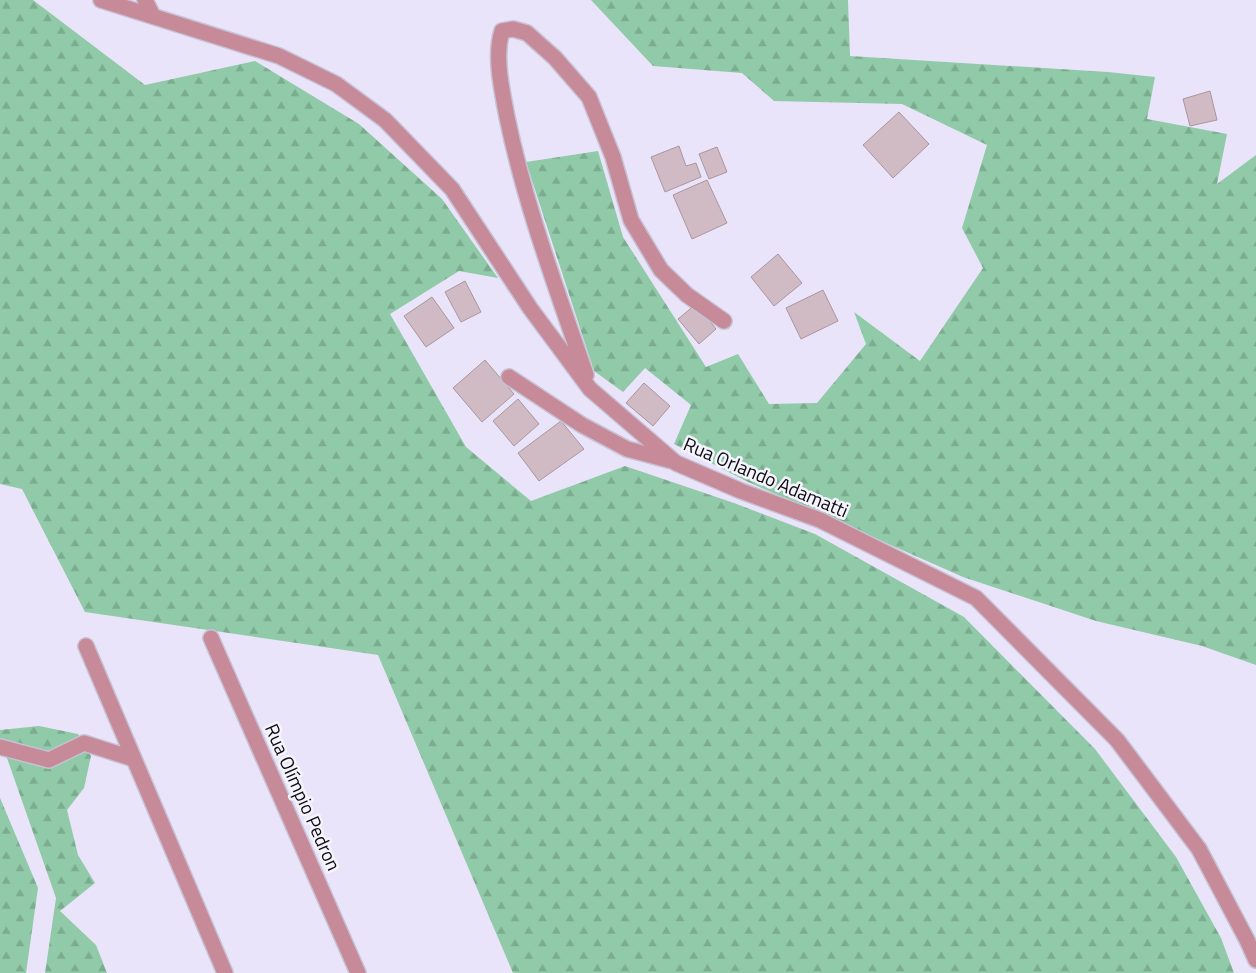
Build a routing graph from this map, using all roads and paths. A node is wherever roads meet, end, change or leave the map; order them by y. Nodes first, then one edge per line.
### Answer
1 (100, 0) edge
2 (145, 0) edge
3 (153, 16) junction
4 (724, 321) dead end
5 (509, 377) dead end
6 (590, 389) junction
7 (676, 462) junction
8 (211, 638) dead end
9 (86, 646) dead end
10 (0, 748) edge
11 (134, 759) junction
12 (1256, 960) edge
13 (225, 973) edge
14 (358, 973) edge

1 - 3 street, Rua Orlando Adamatti
2 - 3 street
3 - 6 street, Rua Orlando Adamatti
4 - 6 street
5 - 7 street
6 - 7 street, Rua Orlando Adamatti
7 - 12 street, Rua Orlando Adamatti
8 - 14 street, Rua Olímpio Pedron
9 - 11 street
10 - 11 street
11 - 13 street

